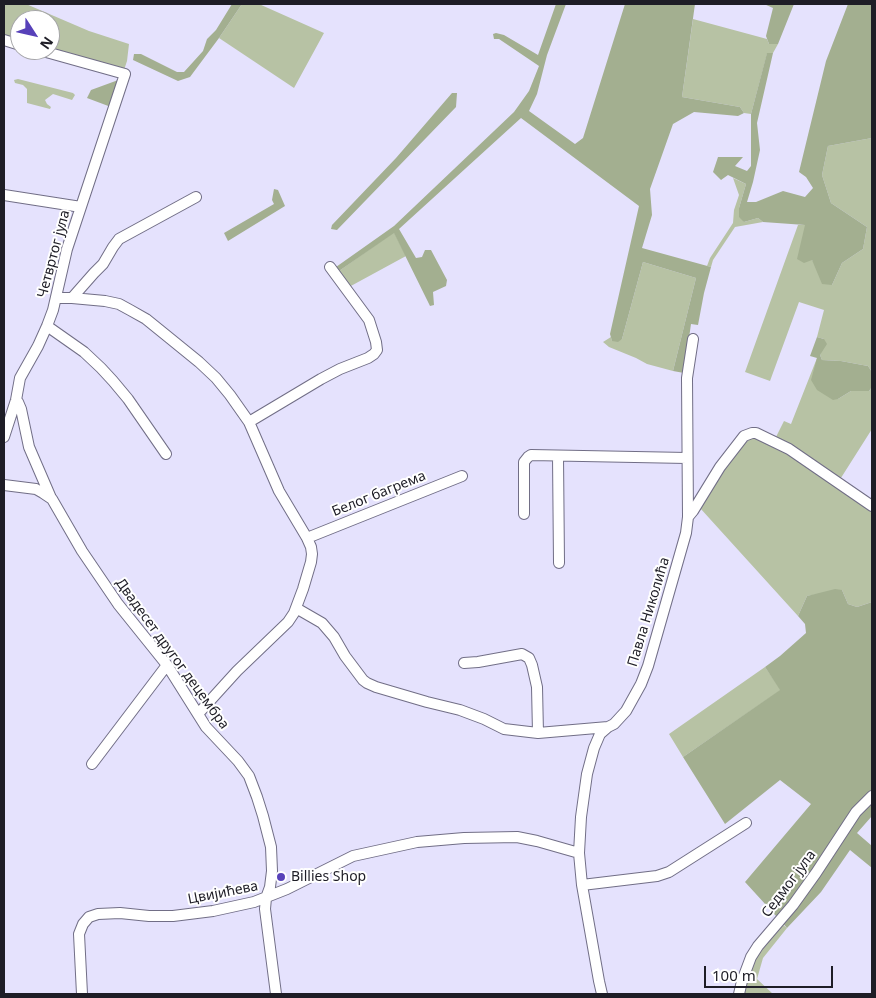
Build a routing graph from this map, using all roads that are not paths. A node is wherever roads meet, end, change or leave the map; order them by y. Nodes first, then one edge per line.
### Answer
1 (60, 56) edge
2 (4, 196) edge
3 (196, 197) dead end
4 (80, 207) junction
5 (330, 267) dead end
6 (56, 298) junction
7 (72, 298) junction
8 (47, 326) junction
9 (693, 339) dead end
10 (16, 400) junction
11 (249, 422) junction
12 (4, 437) edge
13 (166, 454) dead end
14 (558, 456) junction
15 (687, 458) junction
16 (462, 476) dead end
17 (4, 485) edge
18 (52, 499) junction
19 (872, 506) edge
20 (524, 514) dead end
21 (688, 517) junction
22 (307, 538) junction
23 (560, 563) dead end
24 (296, 608) junction
25 (464, 663) dead end
26 (167, 665) junction
27 (198, 714) junction
28 (608, 727) junction
29 (538, 733) junction
30 (92, 764) dead end
31 (872, 796) edge
32 (746, 823) dead end
33 (579, 853) junction
34 (582, 885) junction
35 (266, 898) junction
36 (82, 994) edge
37 (276, 994) edge
38 (602, 994) edge
39 (739, 994) edge

1 - 4 street, Четвртог јула
2 - 4 street
3 - 7 street
4 - 6 street, Четвртог јула
5 - 11 street
6 - 7 street
6 - 8 street, Четвртог јула
7 - 11 street
8 - 10 street, Четвртог јула
8 - 13 street
9 - 15 street, Павла Николића
10 - 12 street, Четвртог јула
10 - 18 street, Двадесет другог децембра
11 - 22 street
14 - 15 street
14 - 20 street
14 - 23 street
15 - 21 street, Павла Николића
16 - 22 street, Белог багрема
17 - 18 street
18 - 26 street, Двадесет другог децембра
19 - 21 street, Павла Николића
21 - 28 street, Павла Николића
22 - 24 street
24 - 27 street
24 - 29 street
25 - 29 street
26 - 27 street, Двадесет другог децембра
26 - 30 street
27 - 35 street, Двадесет другог децембра
28 - 29 street
28 - 33 street, Павла Николића
31 - 39 street, Седмог јула
32 - 34 street
33 - 34 street, Павла Николића
33 - 35 street, Цвијићева
34 - 38 street, Павла Николића
35 - 36 street, Цвијићева
35 - 37 street, Двадесет другог децембра

